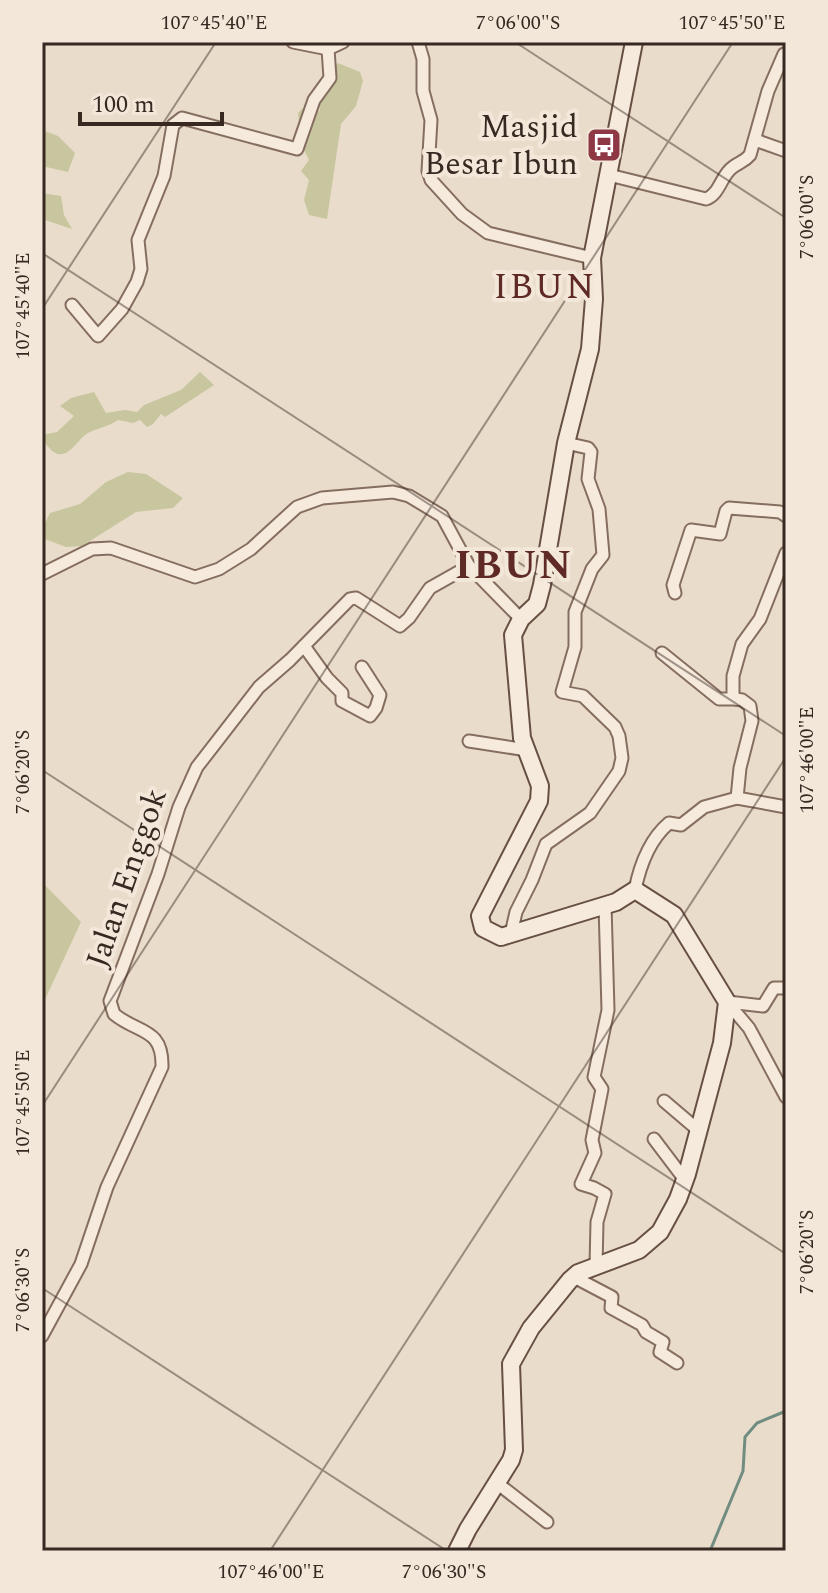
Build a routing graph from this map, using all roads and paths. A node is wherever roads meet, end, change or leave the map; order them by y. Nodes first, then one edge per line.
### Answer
1 (293, 42) edge
2 (343, 42) edge
3 (418, 42) edge
4 (634, 42) edge
5 (328, 49) junction
6 (784, 54) edge
7 (755, 140) junction
8 (786, 151) edge
9 (609, 175) junction
10 (592, 258) junction
11 (72, 305) dead end
12 (566, 443) junction
13 (786, 516) edge
14 (786, 553) edge
15 (469, 566) junction
16 (42, 574) edge
17 (675, 593) dead end
18 (521, 619) junction
19 (304, 646) junction
20 (662, 653) dead end
21 (362, 667) dead end
22 (736, 699) junction
23 (469, 741) dead end
24 (527, 750) junction
25 (737, 798) junction
26 (786, 807) edge
27 (635, 890) junction
28 (605, 905) junction
29 (511, 934) junction
30 (786, 988) edge
31 (727, 1002) junction
32 (786, 1097) edge
33 (664, 1101) dead end
34 (698, 1130) junction
35 (654, 1139) dead end
36 (685, 1180) junction
37 (596, 1266) junction
38 (574, 1277) junction
39 (42, 1336) edge
40 (677, 1363) dead end
41 (497, 1483) junction
42 (547, 1522) dead end
43 (457, 1551) edge

1 - 5 street
2 - 5 street
3 - 10 street
4 - 9 main road
5 - 11 street
6 - 7 street
7 - 8 street
7 - 9 street
9 - 10 main road
10 - 12 main road
12 - 18 main road
12 - 29 street
13 - 17 street
14 - 22 street
15 - 16 street
15 - 18 street
15 - 19 street, Jalan Enggok
18 - 24 main road
19 - 21 street
19 - 39 street, Jalan Enggok
20 - 22 street
22 - 25 street
23 - 24 street
24 - 29 main road
25 - 26 street
25 - 27 street
27 - 28 main road
27 - 31 main road
28 - 29 main road
28 - 37 street
30 - 31 street
31 - 32 street
31 - 34 main road
33 - 34 street
34 - 36 main road
35 - 36 street
36 - 37 main road
37 - 38 main road
38 - 40 street
38 - 41 main road
41 - 42 street
41 - 43 main road

